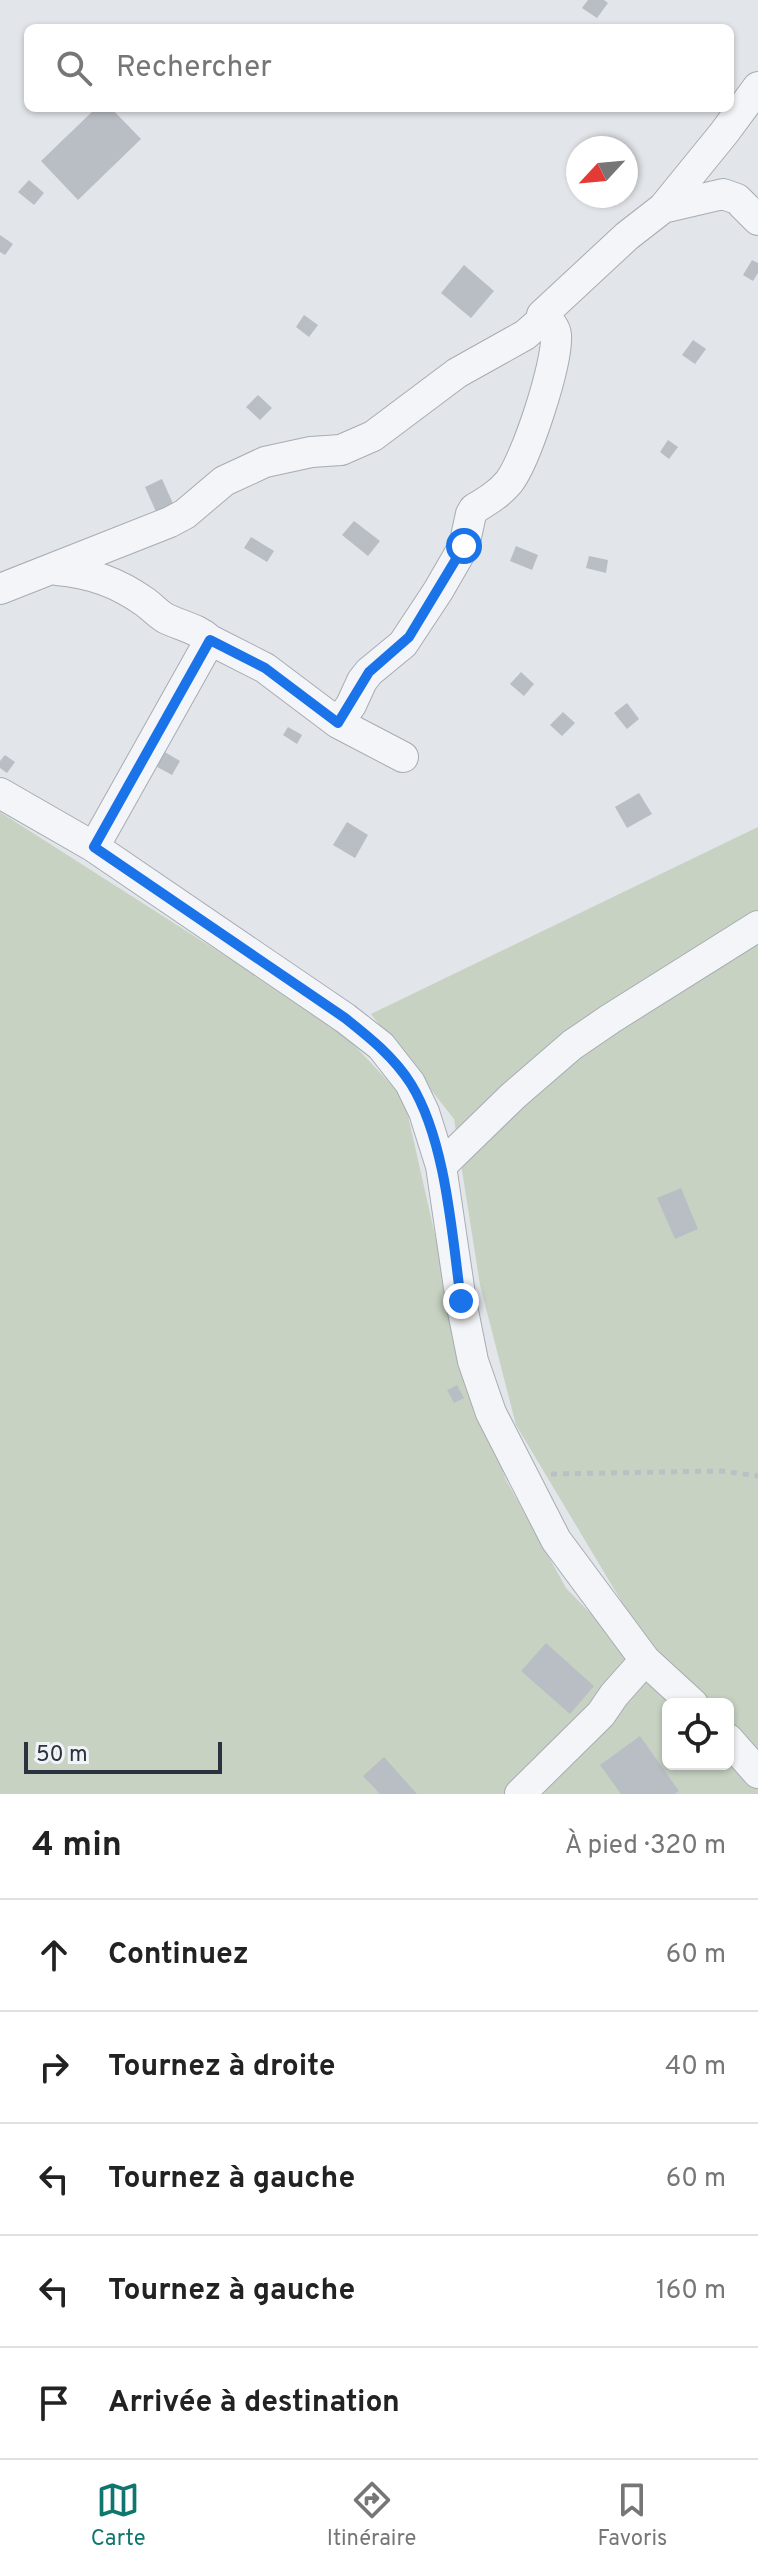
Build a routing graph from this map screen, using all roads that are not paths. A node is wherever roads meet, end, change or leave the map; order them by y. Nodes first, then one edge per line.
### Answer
1 (758, 87) edge
2 (663, 208) junction
3 (758, 220) edge
4 (542, 315) junction
5 (50, 569) junction
6 (0, 589) edge
7 (210, 640) junction
8 (338, 723) junction
9 (403, 757) dead end
10 (0, 793) edge
11 (94, 847) junction
12 (758, 926) edge
13 (441, 1166) junction
14 (645, 1660) junction
15 (686, 1698) edge
16 (734, 1746) edge
17 (758, 1773) edge
18 (520, 1794) edge

1 - 2 street
2 - 3 street
2 - 4 street
4 - 5 street
4 - 8 street
5 - 6 street
5 - 7 street
7 - 8 street
7 - 11 street
8 - 9 street
10 - 11 street
11 - 13 street
12 - 13 street
13 - 14 street
14 - 15 street
14 - 18 street
16 - 17 street

